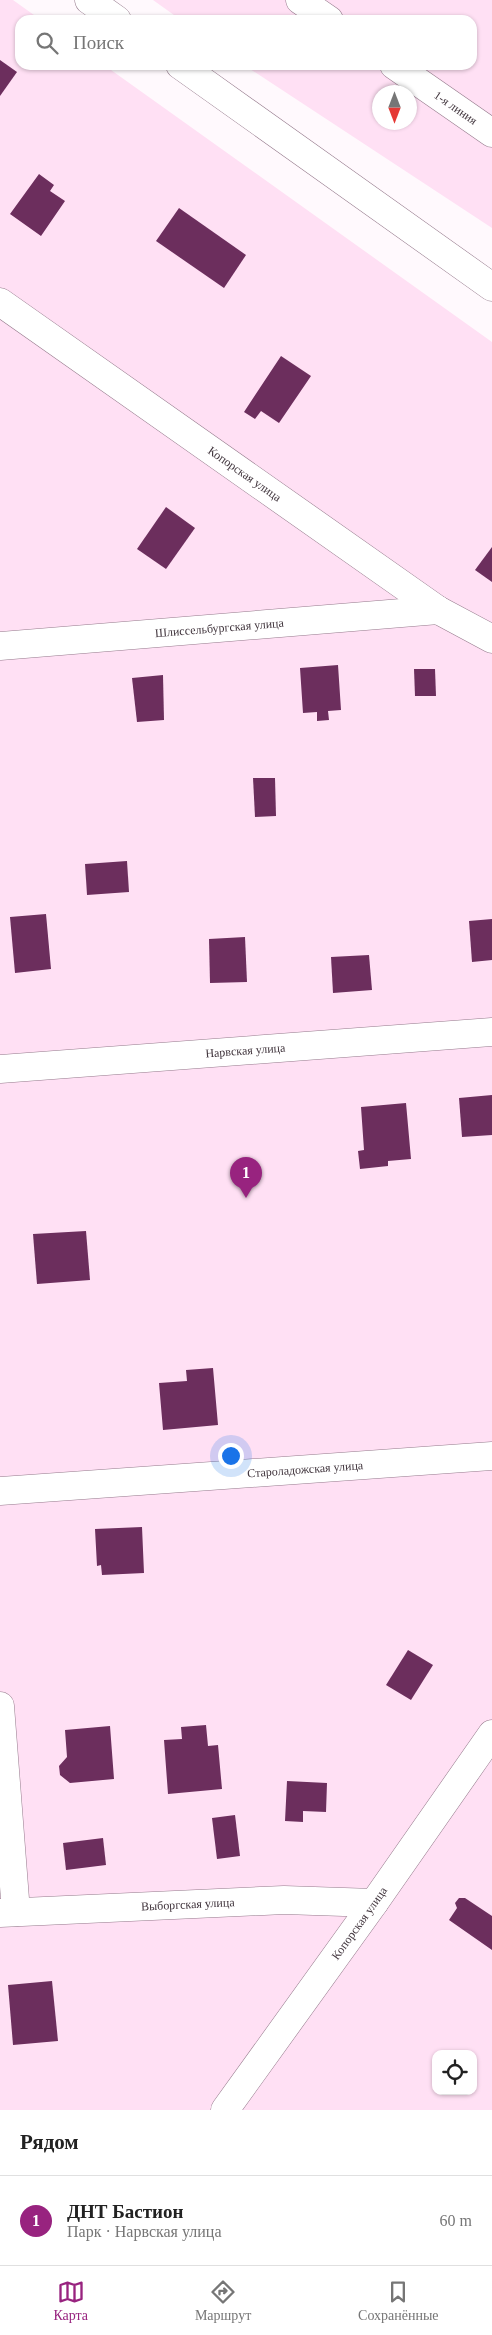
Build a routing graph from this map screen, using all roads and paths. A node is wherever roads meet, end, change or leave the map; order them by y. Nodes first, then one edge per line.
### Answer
1 (89, 0) edge
2 (300, 0) edge
3 (110, 15) edge
4 (322, 15) edge
5 (187, 70) edge
6 (401, 70) edge
7 (492, 133) edge
8 (492, 287) edge
9 (0, 302) edge
10 (438, 610) junction
11 (492, 639) edge
12 (0, 646) edge
13 (492, 1032) edge
14 (0, 1068) edge
15 (492, 1456) edge
16 (0, 1491) edge
17 (0, 1706) edge
18 (492, 1734) edge
19 (374, 1903) junction
20 (8, 1912) edge
21 (225, 2110) edge

1 - 3 street
2 - 4 street
5 - 8 street
6 - 7 street, 1-я линия
9 - 10 street, Копорская улица
10 - 11 street, Копорская улица
10 - 12 street, Шлиссельбургская улица
13 - 14 street, Нарвская улица
15 - 16 street, Староладожская улица
17 - 20 street
18 - 19 street, Копорская улица
19 - 20 street, Выборгская улица
19 - 21 street, Копорская улица

